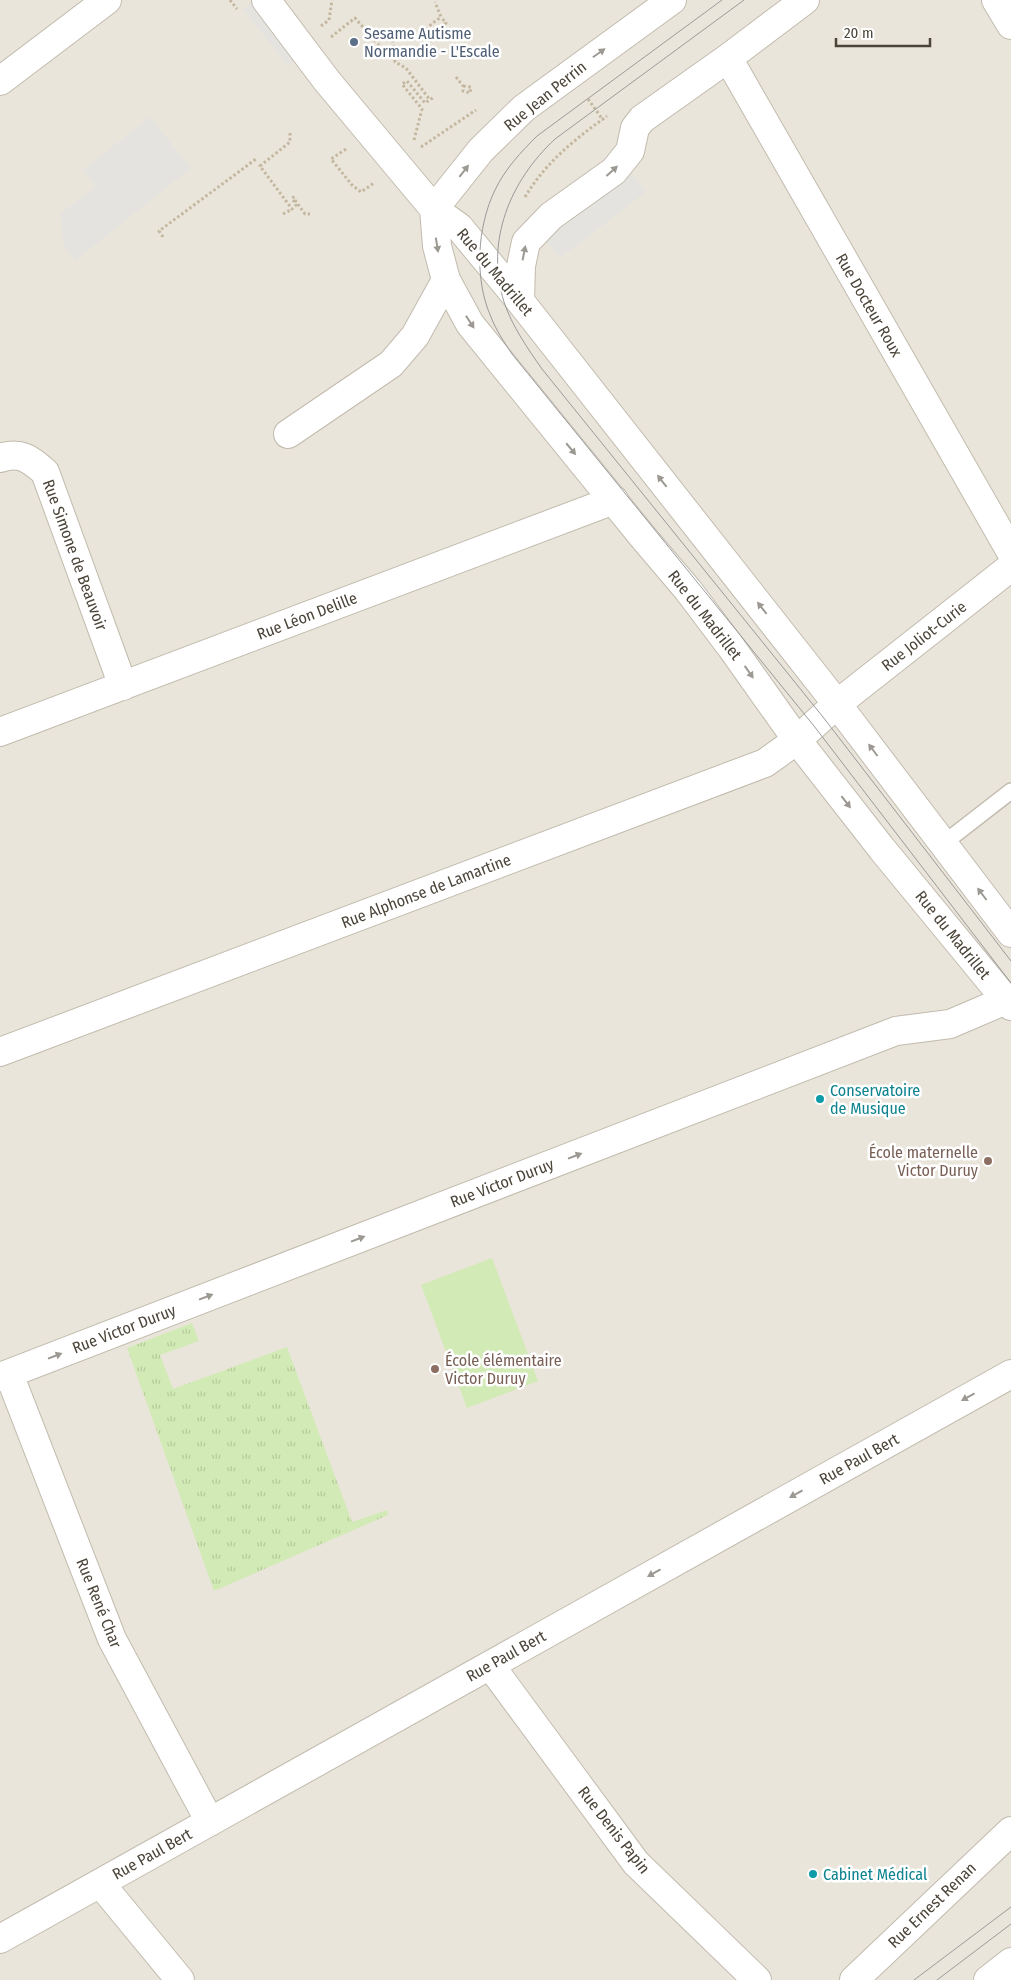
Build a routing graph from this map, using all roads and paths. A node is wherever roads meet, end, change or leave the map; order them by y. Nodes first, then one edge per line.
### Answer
1 (107, 0) edge
2 (230, 0) edge
3 (266, 0) edge
4 (332, 0) edge
5 (672, 0) edge
6 (805, 0) edge
7 (996, 0) edge
8 (435, 2) dead end
9 (241, 15) dead end
10 (442, 17) junction
11 (1011, 25) edge
12 (318, 28) dead end
13 (392, 35) dead end
14 (328, 39) dead end
15 (432, 41) dead end
16 (379, 45) dead end
17 (426, 45) dead end
18 (728, 58) junction
19 (456, 77) dead end
20 (0, 81) edge
21 (463, 86) dead end
22 (603, 119) dead end
23 (290, 133) dead end
24 (341, 141) dead end
25 (414, 144) dead end
26 (347, 148) junction
27 (352, 155) dead end
28 (256, 159) dead end
29 (368, 176) dead end
30 (374, 182) junction
31 (380, 190) dead end
32 (522, 202) dead end
33 (292, 209) junction
34 (434, 209) junction
35 (283, 214) dead end
36 (310, 214) dead end
37 (163, 237) dead end
38 (446, 280) junction
39 (520, 301) junction
40 (288, 434) dead end
41 (0, 458) edge
42 (614, 500) junction
43 (1011, 552) edge
44 (1011, 567) edge
45 (123, 686) junction
46 (838, 704) junction
47 (0, 732) edge
48 (797, 740) junction
49 (1011, 791) edge
50 (944, 844) junction
51 (1011, 933) edge
52 (1009, 1003) edge
53 (0, 1052) edge
54 (1011, 1374) edge
55 (5, 1376) edge
56 (490, 1665) junction
57 (210, 1822) junction
58 (1011, 1831) edge
59 (100, 1883) junction
60 (0, 1939) edge
61 (1011, 1962) edge
62 (180, 1980) edge
63 (757, 1980) edge
64 (854, 1980) edge
65 (988, 1980) edge

1 - 20 street
2 - 9 path
3 - 34 street, Rue du Madrillet
4 - 12 path
34 -> 5 street, Rue Jean Perrin
6 - 18 street
7 - 11 street
8 - 10 path
10 - 15 path
10 - 17 path
13 - 25 path
14 - 16 path
39 -> 18 street
18 - 43 street, Rue Docteur Roux
19 - 21 path
22 - 32 path
23 - 33 path
24 - 26 path
26 - 27 path
26 - 30 path
28 - 37 path
29 - 30 path
30 - 31 path
33 - 35 path
33 - 36 path
34 -> 38 street, Rue du Madrillet
34 - 39 street, Rue du Madrillet
38 - 40 street
38 -> 42 street, Rue du Madrillet
46 -> 39 street, Rue du Madrillet
41 - 45 street, Rue Simone de Beauvoir
42 - 45 street, Rue Léon Delille
42 -> 48 street, Rue du Madrillet
44 - 46 street, Rue Joliot-Curie
45 - 47 street, Rue Léon Delille
46 - 48 street, Rue Alphonse de Lamartine
50 -> 46 street, Rue du Madrillet
48 -> 52 street, Rue du Madrillet
48 - 53 street, Rue Alphonse de Lamartine
49 - 50 lane
51 -> 50 street, Rue du Madrillet
55 -> 52 street, Rue Victor Duruy
54 -> 56 street, Rue Paul Bert
55 - 57 street, Rue René Char
56 - 57 street, Rue Paul Bert
56 - 63 street, Rue Denis Papin
57 - 59 street, Rue Paul Bert
58 - 64 street, Rue Ernest Renan
59 - 60 street, Rue Paul Bert
59 - 62 street
61 - 65 street

